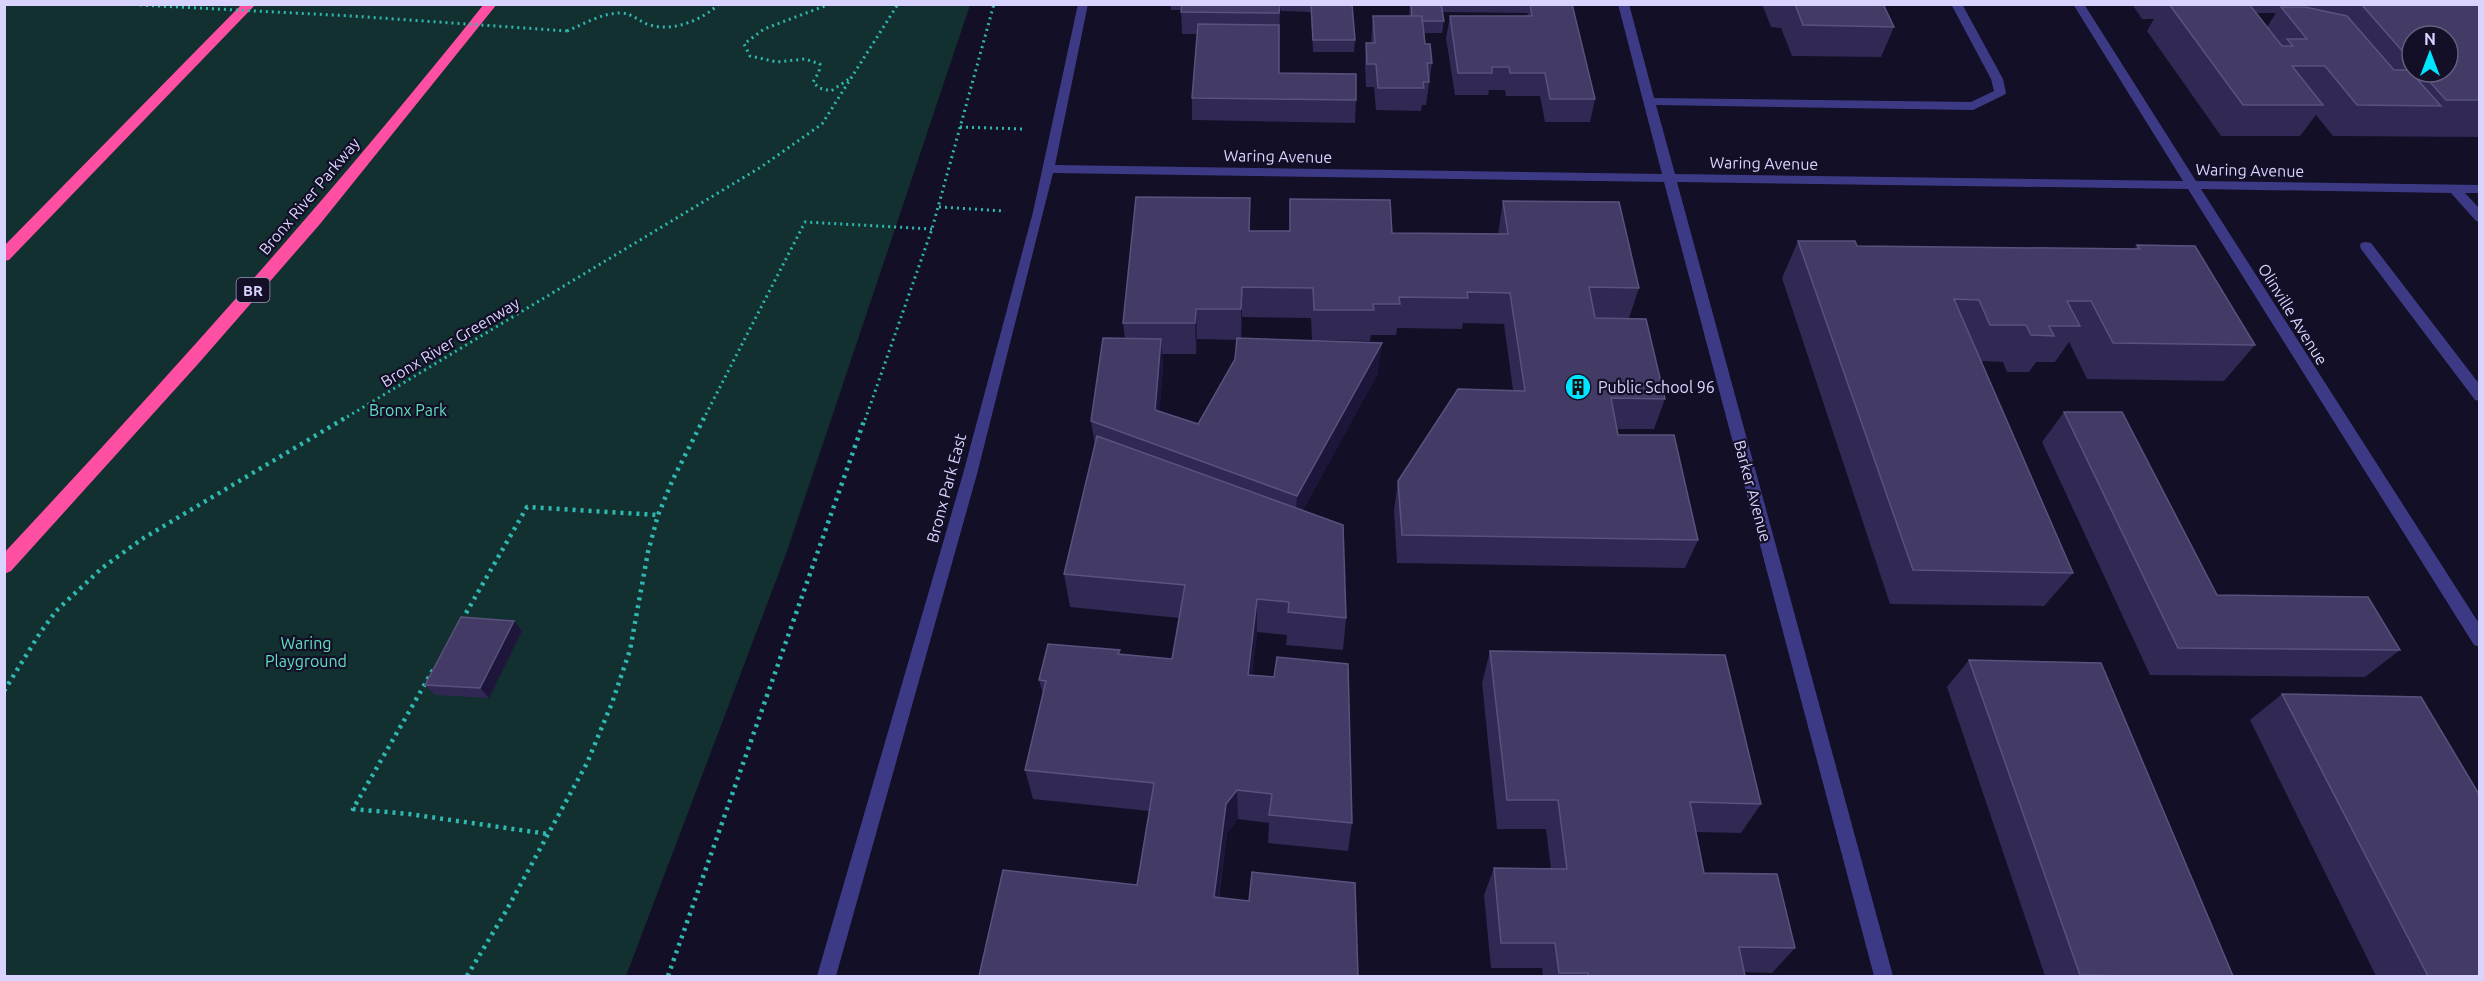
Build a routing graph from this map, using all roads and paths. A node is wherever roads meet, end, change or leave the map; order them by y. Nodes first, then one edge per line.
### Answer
1 (250, 4) edge
2 (490, 4) edge
3 (719, 4) edge
4 (830, 4) edge
5 (898, 4) edge
6 (994, 4) edge
7 (1083, 4) edge
8 (1623, 4) edge
9 (1956, 4) edge
10 (2078, 4) edge
11 (139, 5) edge
12 (855, 74) junction
13 (1648, 101) junction
14 (960, 127) junction
15 (1056, 131) junction
16 (1048, 169) junction
17 (1669, 178) junction
18 (2193, 185) junction
19 (2455, 189) junction
20 (2480, 189) edge
21 (939, 207) junction
22 (1039, 212) junction
23 (2480, 219) edge
24 (932, 229) junction
25 (2366, 246) dead end
26 (4, 256) edge
27 (2480, 396) edge
28 (658, 515) junction
29 (4, 566) edge
30 (457, 628) edge
31 (2480, 640) edge
32 (434, 668) edge
33 (4, 691) edge
34 (548, 834) junction
35 (467, 976) edge
36 (668, 976) edge
37 (826, 976) edge
38 (1882, 976) edge

1 - 26 highway
2 - 29 highway, Bronx River Parkway / BR
3 - 11 path, bridge
4 - 12 path
5 - 12 path, Bronx River Greenway
6 - 14 path
7 - 15 street, Bronx Park East
8 - 13 street, Barker Avenue
9 - 13 street
10 - 18 street, Olinville Avenue
12 - 33 path, Bronx River Greenway
13 - 17 street, Barker Avenue
14 - 15 path
14 - 21 path
15 - 16 street, Bronx Park East
16 - 17 street, Waring Avenue
16 - 22 street, Bronx Park East
17 - 18 street, Waring Avenue
17 - 38 street, Barker Avenue
18 - 19 street, Waring Avenue
18 - 31 street, Olinville Avenue
19 - 20 street, Waring Avenue
19 - 23 street
21 - 22 path
21 - 24 path
22 - 37 street, Bronx Park East
24 - 28 path
24 - 36 path
25 - 27 street
28 - 30 path
28 - 34 path
32 - 34 path
34 - 35 path

